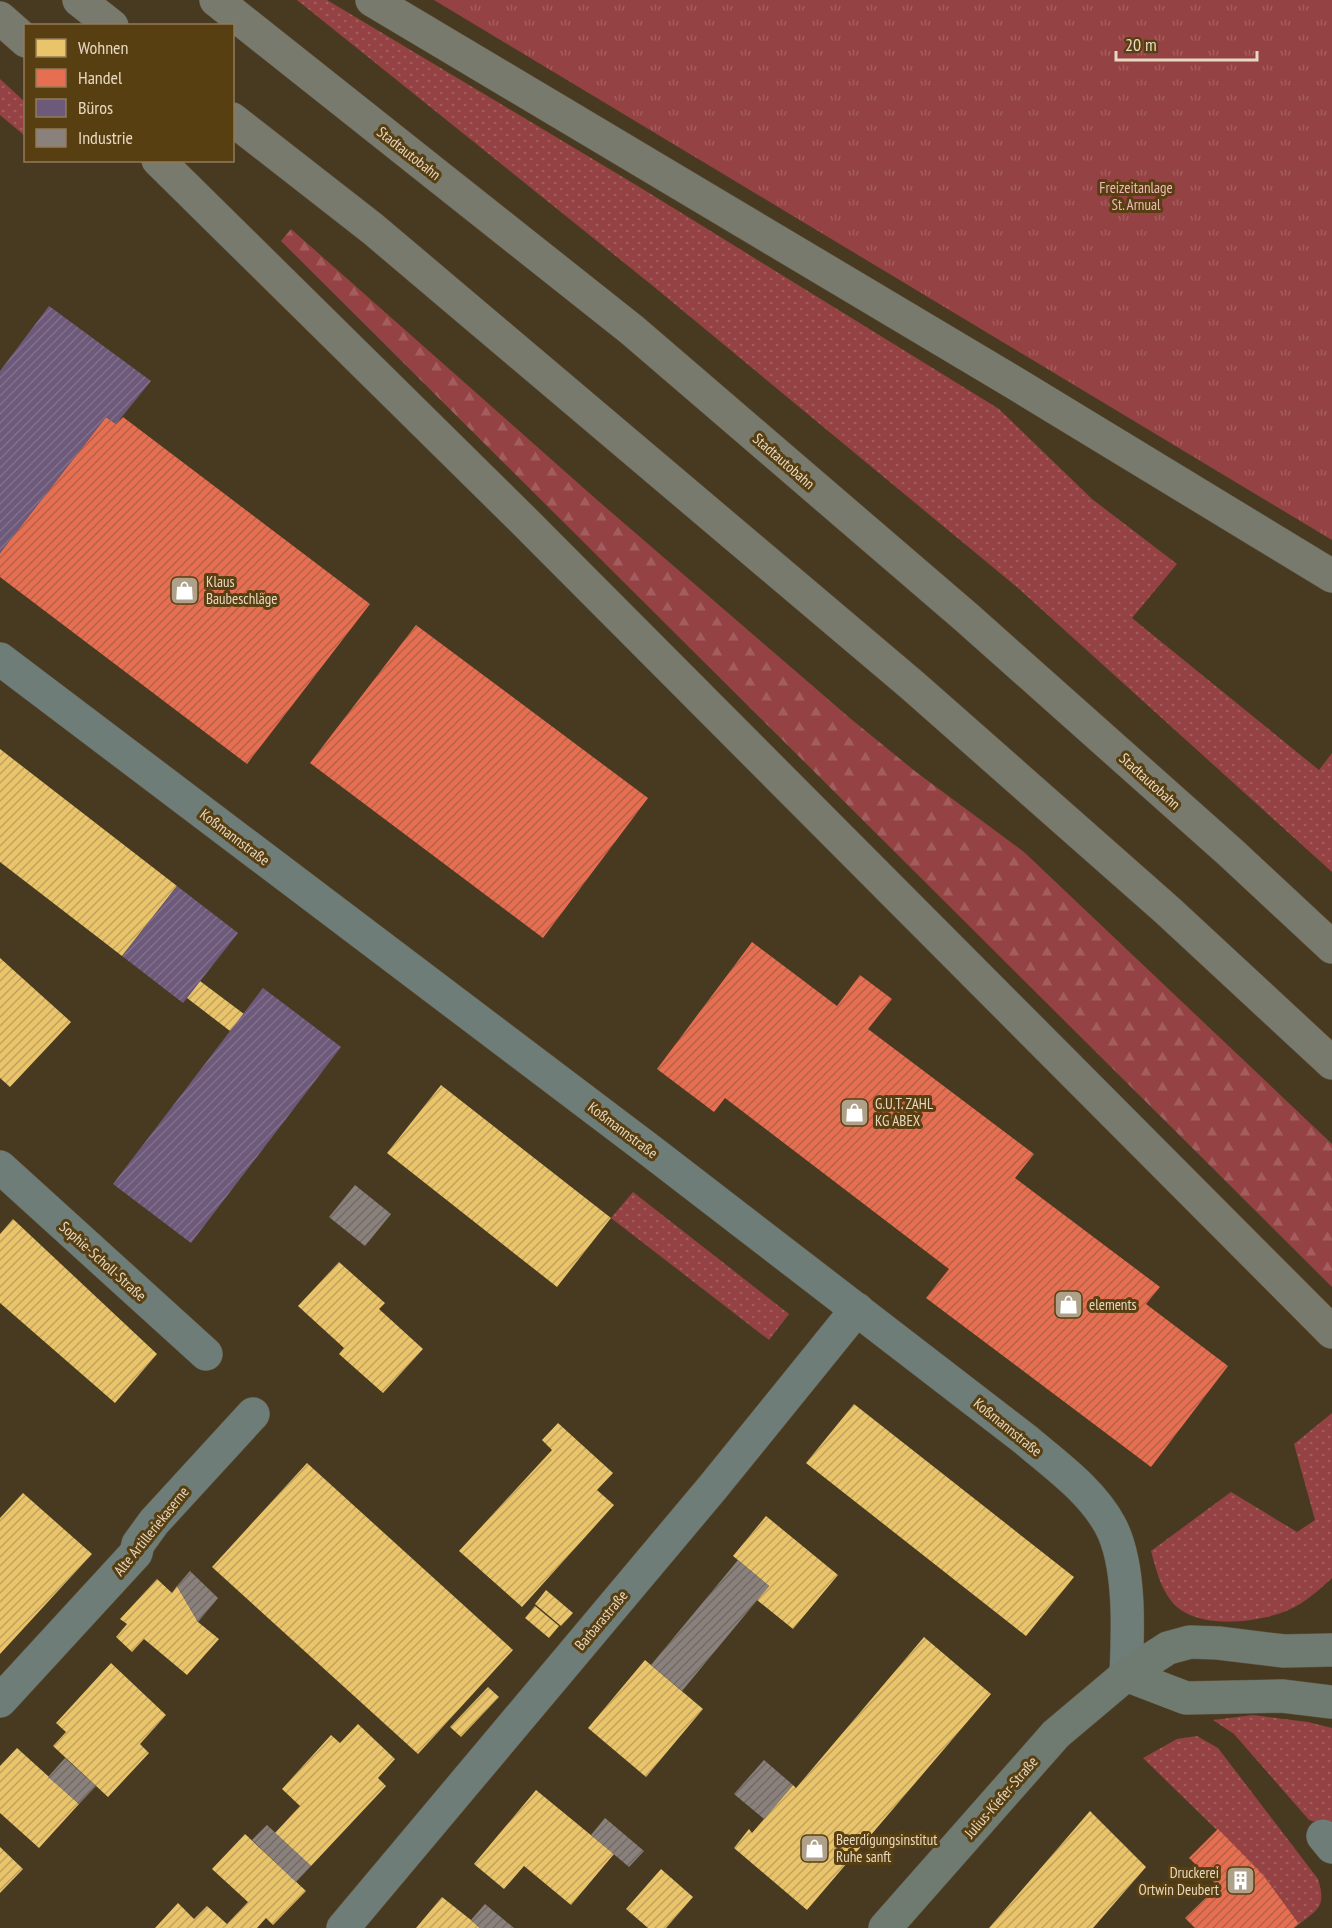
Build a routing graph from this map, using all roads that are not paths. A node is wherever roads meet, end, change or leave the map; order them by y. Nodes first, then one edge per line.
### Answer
1 (79, 0) edge
2 (216, 0) edge
3 (372, 0) edge
4 (0, 18) edge
5 (109, 24) edge
6 (24, 39) edge
7 (234, 121) edge
8 (160, 162) edge
9 (1332, 576) edge
10 (0, 659) edge
11 (1332, 947) edge
12 (1332, 1063) edge
13 (0, 1167) edge
14 (857, 1309) junction
15 (1332, 1332) edge
16 (206, 1354) dead end
17 (253, 1414) dead end
18 (1332, 1650) edge
19 (1126, 1675) junction
20 (0, 1701) edge
21 (1332, 1702) edge
22 (343, 1928) edge
23 (885, 1928) edge

1 - 5 highway
2 - 11 highway, Stadtautobahn
3 - 9 highway
4 - 6 highway
7 - 12 highway
8 - 15 highway
10 - 14 street, Koßmannstraße
13 - 16 street, Sophie-Scholl-Straße
14 - 19 street, Koßmannstraße
14 - 22 street, Barbarastraße
17 - 20 street, Alte Artilleriekaserne
18 - 19 main road, Julius-Kiefer-Straße
19 - 21 main road
19 - 23 main road, Julius-Kiefer-Straße

